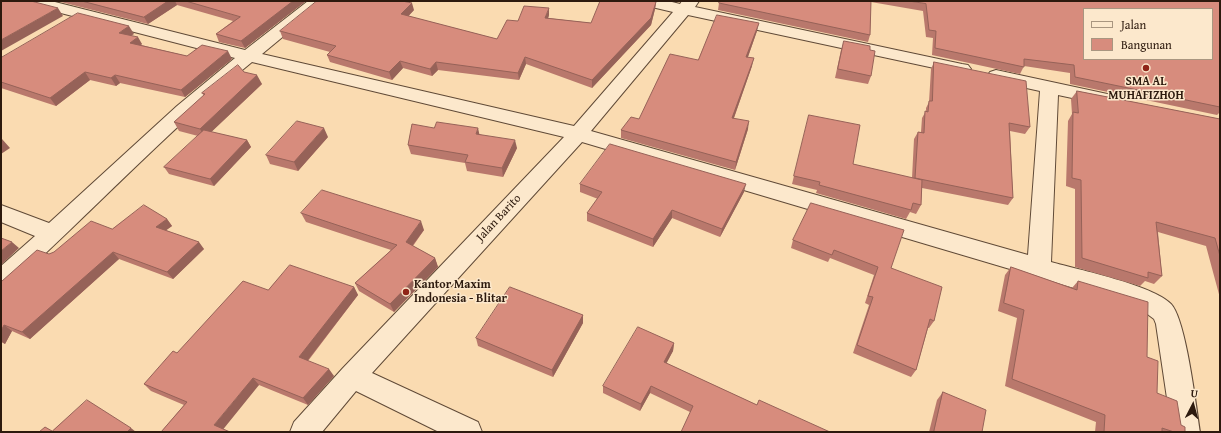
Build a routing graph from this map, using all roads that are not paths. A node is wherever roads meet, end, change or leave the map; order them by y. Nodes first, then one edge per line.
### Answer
1 (32, 1) edge
2 (318, 1) edge
3 (645, 1) edge
4 (687, 5) edge
5 (70, 12) edge
6 (249, 56) junction
7 (1049, 88) junction
8 (1119, 102) edge
9 (578, 134) junction
10 (1, 212) edge
11 (53, 234) junction
12 (1038, 267) junction
13 (1, 280) edge
14 (352, 376) junction
15 (304, 432) edge
16 (468, 432) edge
17 (1186, 432) edge

1 - 5 street
2 - 6 street
3 - 4 street
4 - 7 street
4 - 9 street, Jalan Barito
5 - 6 street
6 - 9 street
6 - 11 street
7 - 8 street
7 - 12 street
9 - 12 street
9 - 14 street, Jalan Barito
10 - 11 street
11 - 13 street
12 - 17 street
14 - 15 street, Jalan Barito
14 - 16 street

